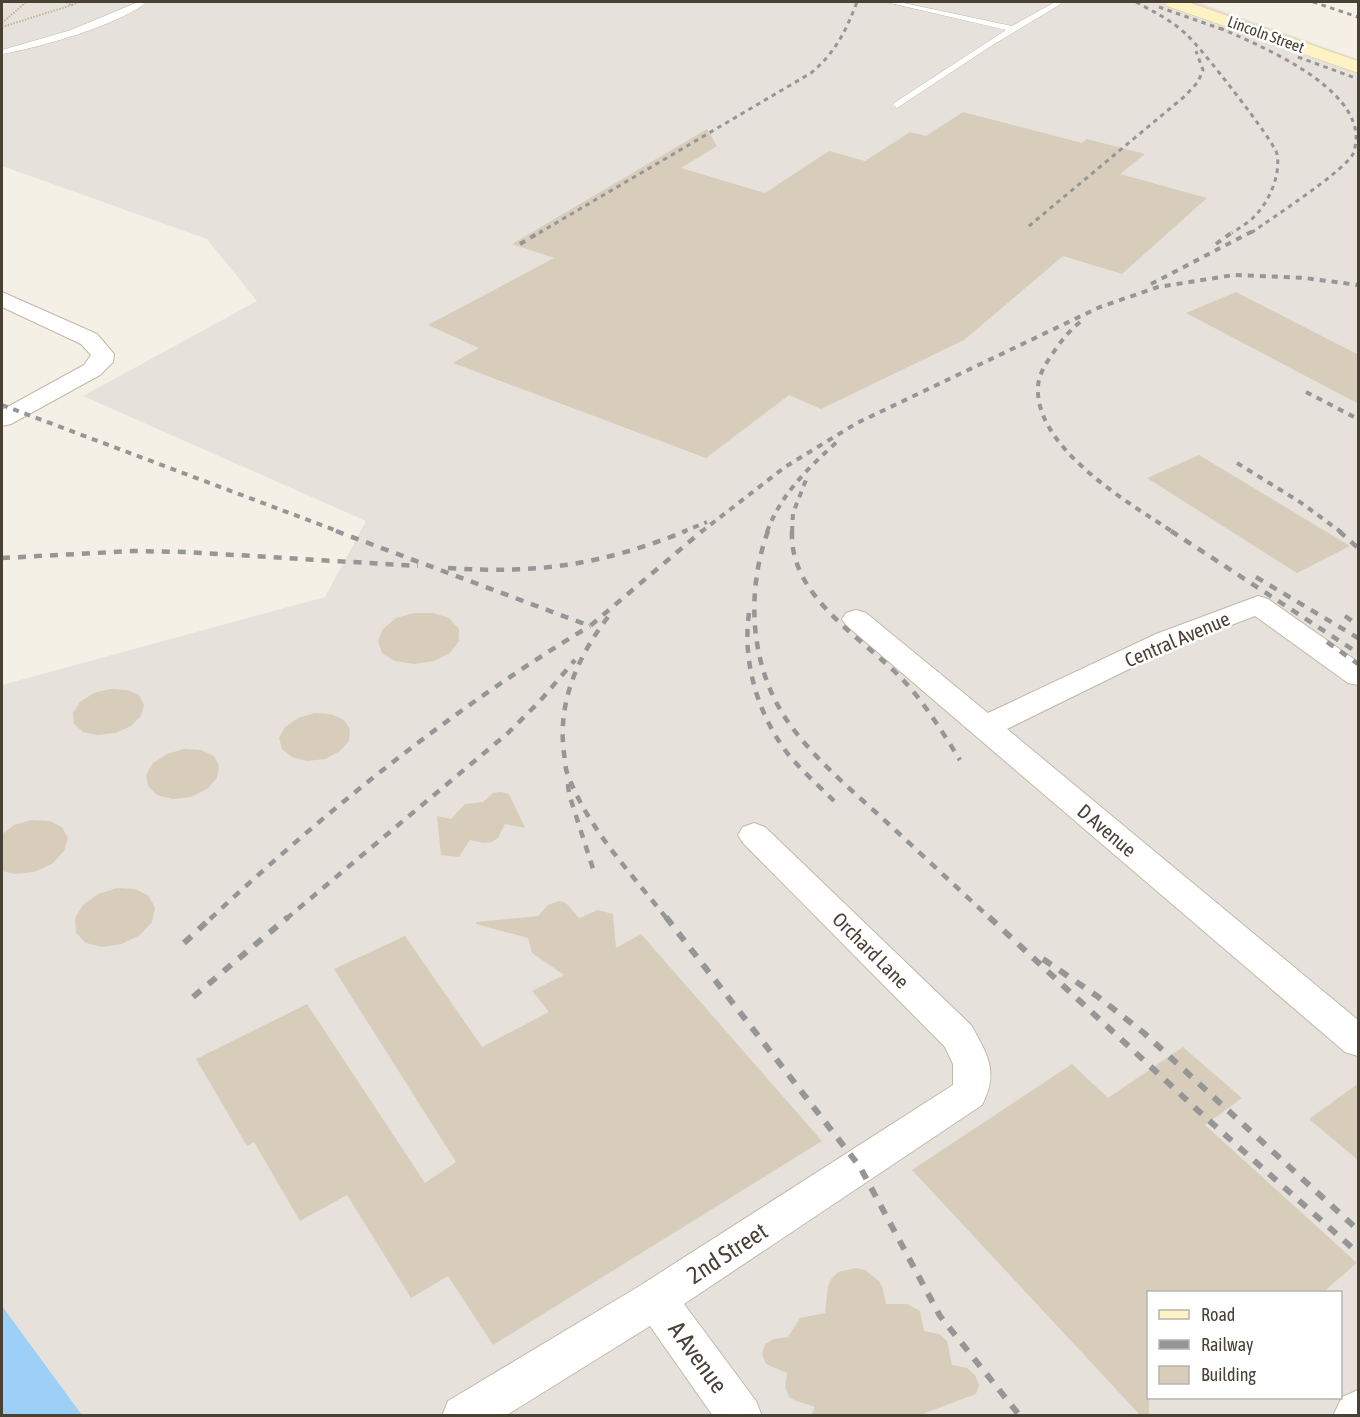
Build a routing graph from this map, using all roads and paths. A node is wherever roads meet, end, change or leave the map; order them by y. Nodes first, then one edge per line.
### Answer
1 (26, 2) edge
2 (65, 2) edge
3 (79, 2) edge
4 (143, 2) edge
5 (890, 2) edge
6 (1060, 2) edge
7 (1173, 2) edge
8 (72, 5) junction
9 (2, 25) edge
10 (1013, 29) junction
11 (2, 52) edge
12 (1359, 67) edge
13 (897, 105) dead end
14 (2, 299) edge
15 (2, 419) edge
16 (856, 619) dead end
17 (1359, 676) edge
18 (985, 727) junction
19 (754, 836) dead end
20 (1359, 1041) edge
21 (975, 1074) joint
22 (656, 1299) junction
23 (1359, 1412) edge
24 (464, 1416) edge
25 (740, 1416) edge
26 (1355, 1416) edge

1 - 9 path
2 - 8 path
3 - 8 path
4 - 11 lane
5 - 10 lane
6 - 10 lane
7 - 12 main road, Lincoln Street
8 - 9 path
10 - 13 lane
14 - 15 street
16 - 18 street, D Avenue
17 - 18 street, Central Avenue
18 - 20 street, D Avenue
19 - 21 street, Orchard Lane
21 - 22 street, 2nd Street
22 - 24 street, 2nd Street
22 - 25 street, A Avenue
23 - 26 street

